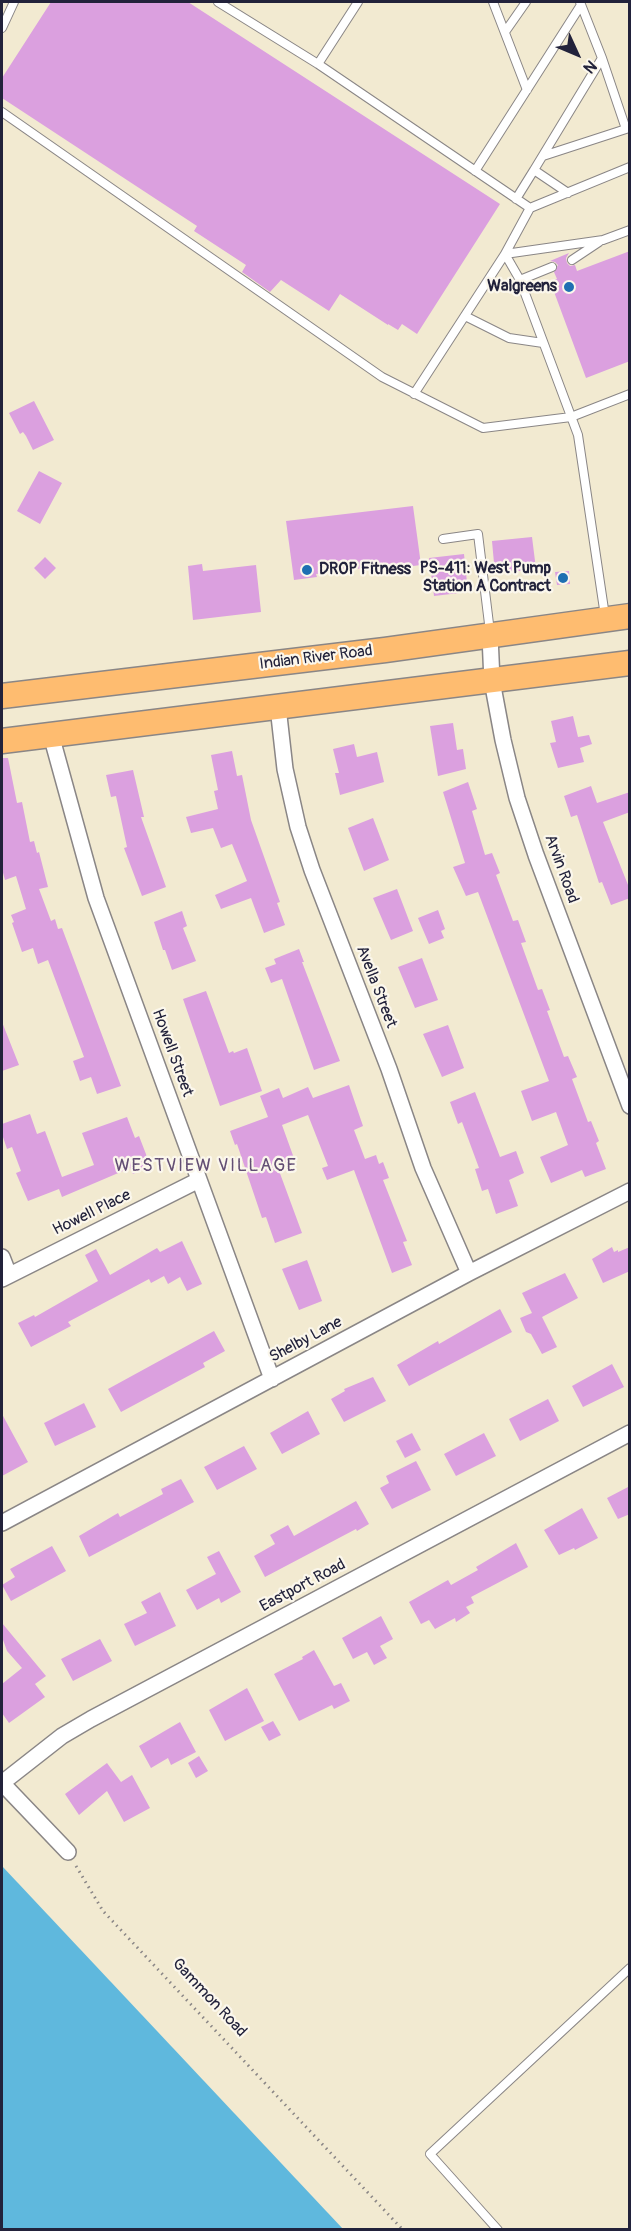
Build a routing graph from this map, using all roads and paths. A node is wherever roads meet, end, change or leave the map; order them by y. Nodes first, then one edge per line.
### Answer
1 (14, 2) edge
2 (218, 2) edge
3 (358, 2) edge
4 (492, 2) edge
5 (526, 2) edge
6 (581, 3) edge
7 (2, 28) edge
8 (504, 32) junction
9 (602, 58) junction
10 (318, 64) junction
11 (527, 90) junction
12 (2, 112) edge
13 (543, 156) junction
14 (630, 168) edge
15 (534, 170) junction
16 (475, 171) junction
17 (568, 193) junction
18 (516, 199) junction
19 (530, 208) junction
20 (630, 230) edge
21 (603, 240) junction
22 (505, 254) junction
23 (572, 260) dead end
24 (552, 267) dead end
25 (520, 280) junction
26 (465, 316) junction
27 (543, 343) junction
28 (414, 394) junction
29 (630, 394) edge
30 (572, 417) junction
31 (443, 539) dead end
32 (630, 616) edge
33 (605, 621) junction
34 (490, 636) junction
35 (630, 663) edge
36 (492, 681) junction
37 (2, 696) edge
38 (278, 707) junction
39 (51, 735) junction
40 (2, 741) edge
41 (630, 1106) edge
42 (199, 1180) junction
43 (630, 1191) edge
44 (2, 1257) edge
45 (468, 1273) junction
46 (5, 1277) edge
47 (272, 1379) junction
48 (630, 1433) edge
49 (2, 1523) edge
50 (2, 1783) edge
51 (68, 1852) joint
52 (630, 1968) edge
53 (403, 2229) edge
54 (498, 2229) edge

1 - 7 lane
2 - 10 lane
3 - 10 lane
4 - 8 lane
5 - 8 lane
6 - 9 lane
6 - 11 lane
8 - 11 lane
9 - 13 lane
9 - 13 lane
10 - 16 lane
11 - 16 lane
12 - 28 lane
13 - 15 lane
14 - 17 lane
15 - 17 lane
15 - 18 lane
16 - 18 lane
17 - 19 lane
18 - 19 lane
19 - 22 lane
20 - 21 lane
21 - 22 lane
21 - 23 lane
22 - 25 lane
22 - 26 lane
24 - 25 lane
25 - 27 lane
26 - 27 lane
26 - 28 lane
27 - 30 lane
28 - 30 lane
29 - 30 lane
30 - 33 lane
31 - 34 lane
32 - 33 main road, Indian River Road
33 - 34 main road, Indian River Road
34 - 36 street, Arvin Road
34 - 37 main road, Indian River Road
35 - 36 main road
36 - 38 main road
36 - 41 street, Arvin Road
38 - 39 main road
38 - 45 street, Avella Street
39 - 40 main road
39 - 42 street, Howell Street
42 - 46 street, Howell Place
42 - 47 street, Howell Street
43 - 45 street, Shelby Lane
44 - 46 street
45 - 47 street, Shelby Lane
47 - 49 street, Shelby Lane
48 - 50 street, Eastport Road
50 - 51 street
51 - 53 path, Gammon Road
52 - 54 lane

